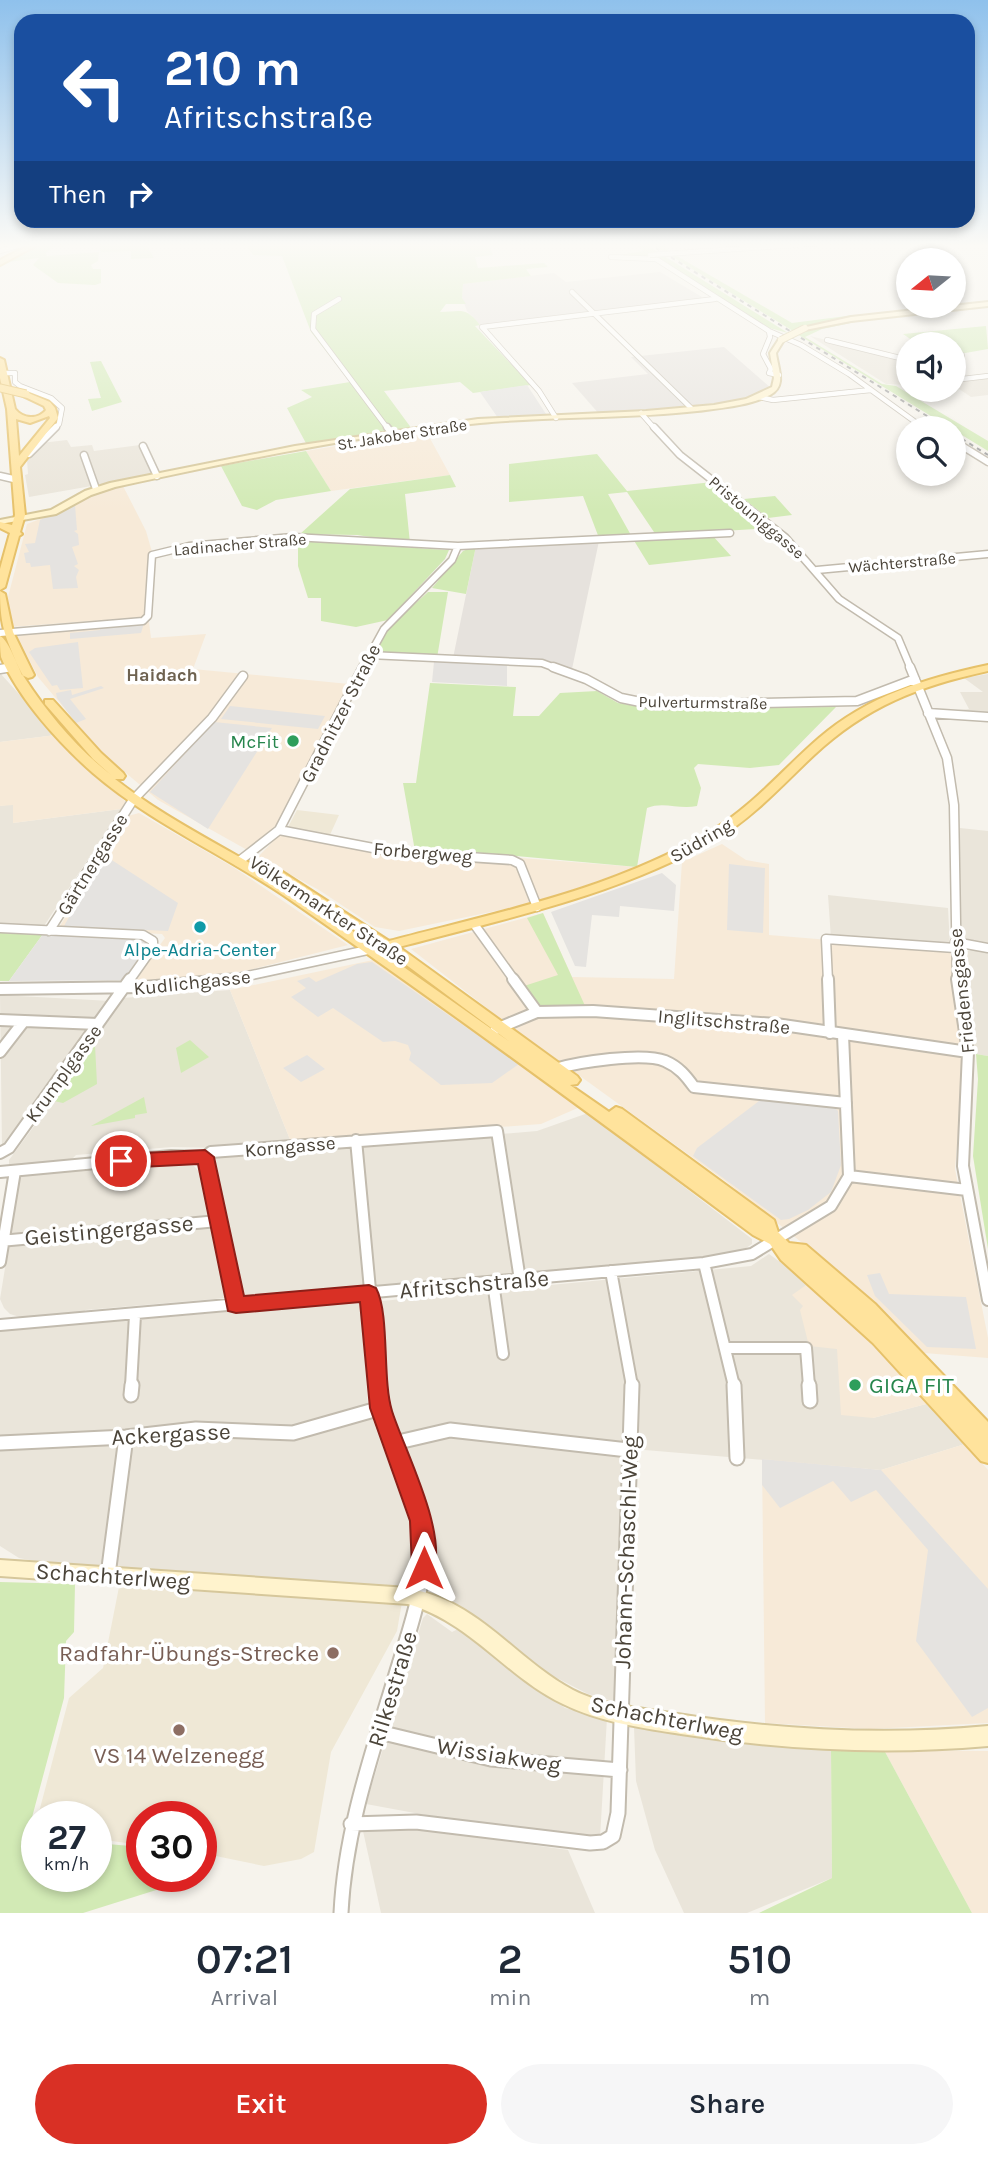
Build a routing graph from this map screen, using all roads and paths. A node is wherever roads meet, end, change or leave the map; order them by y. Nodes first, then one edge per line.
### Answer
1 (315, 332) edge
2 (487, 332) edge
3 (612, 332) edge
4 (770, 332) edge
5 (772, 332) edge
6 (796, 332) edge
7 (827, 340) dead end
8 (896, 357) edge
9 (0, 360) edge
10 (4, 373) junction
11 (779, 375) junction
12 (988, 376) edge
13 (966, 379) edge
14 (0, 388) edge
15 (871, 390) junction
16 (759, 397) junction
17 (0, 408) edge
18 (51, 408) junction
19 (691, 408) junction
20 (10, 409) junction
21 (641, 413) junction
22 (912, 416) edge
23 (556, 418) junction
24 (12, 429) junction
25 (393, 435) junction
26 (143, 446) dead end
27 (966, 448) edge
28 (84, 455) dead end
29 (988, 462) edge
30 (18, 463) junction
31 (157, 476) junction
32 (0, 477) edge
33 (18, 480) junction
34 (96, 489) junction
35 (20, 508) junction
36 (53, 512) junction
37 (20, 520) junction
38 (0, 523) edge
39 (730, 533) dead end
40 (17, 534) junction
41 (458, 546) junction
42 (988, 554) edge
43 (817, 570) junction
44 (0, 587) edge
45 (0, 594) edge
46 (5, 639) edge
47 (369, 655) junction
48 (11, 667) edge
49 (988, 668) edge
50 (243, 676) dead end
51 (916, 682) junction
52 (928, 713) junction
53 (988, 717) edge
54 (136, 797) junction
55 (279, 830) junction
56 (243, 860) junction
57 (537, 908) junction
58 (474, 923) junction
59 (0, 928) edge
60 (49, 931) junction
61 (356, 939) junction
62 (409, 940) junction
63 (826, 940) joint
64 (955, 945) junction
65 (379, 948) junction
66 (988, 948) edge
67 (349, 954) junction
68 (407, 959) junction
69 (0, 989) edge
70 (122, 990) junction
71 (537, 1012) junction
72 (0, 1020) edge
73 (24, 1021) junction
74 (99, 1024) junction
75 (496, 1029) junction
76 (830, 1033) junction
77 (843, 1035) junction
78 (0, 1052) edge
79 (968, 1052) junction
80 (537, 1067) junction
81 (559, 1070) junction
82 (846, 1103) junction
83 (356, 1140) junction
84 (0, 1153) edge
85 (205, 1157) junction
86 (15, 1171) junction
87 (0, 1172) edge
88 (849, 1176) junction
89 (967, 1190) junction
90 (218, 1221) junction
91 (2, 1240) edge
92 (777, 1241) junction
93 (0, 1262) edge
94 (704, 1263) junction
95 (611, 1271) junction
96 (520, 1280) junction
97 (493, 1282) junction
98 (369, 1293) junction
99 (988, 1300) edge
100 (236, 1305) junction
101 (135, 1315) junction
102 (0, 1325) edge
103 (885, 1334) junction
104 (728, 1348) junction
105 (503, 1354) dead end
106 (131, 1395) dead end
107 (810, 1402) dead end
108 (381, 1408) junction
109 (985, 1429) edge
110 (126, 1437) junction
111 (0, 1443) edge
112 (394, 1443) junction
113 (628, 1450) junction
114 (988, 1455) edge
115 (737, 1458) dead end
116 (0, 1568) edge
117 (108, 1574) junction
118 (419, 1598) junction
119 (621, 1714) junction
120 (379, 1732) junction
121 (988, 1735) edge
122 (620, 1770) junction
123 (351, 1824) junction
124 (341, 1913) edge

1 - 25 street
2 - 23 street
3 - 19 street
4 - 11 street
5 - 15 street
6 - 11 main road, bridge
7 - 8 street
9 - 10 main road
10 - 20 main road
10 - 30 street
11 - 16 main road
12 - 13 street
14 - 18 main road, bridge
15 - 16 street
15 - 22 street
16 - 19 main road, St. Jakober Straße
17 - 24 main road
18 - 20 main road
18 - 30 main road
19 - 21 main road, St. Jakober Straße
20 - 24 main road
21 - 23 main road, St. Jakober Straße
21 - 43 street, Pristouniggasse
23 - 25 main road, St. Jakober Straße
24 - 30 main road
25 - 31 main road, St. Jakober Straße
26 - 31 street
27 - 29 street
28 - 34 street
30 - 33 main road
31 - 34 main road, St. Jakober Straße
32 - 33 street
33 - 35 main road
34 - 36 main road, St. Jakober Straße
35 - 36 main road
35 - 37 main road
36 - 37 main road, St. Jakober Straße
37 - 38 street
37 - 40 main road
38 - 40 main road
39 - 41 street
40 - 44 main road
41 - 46 street, Ladinacher Straße
41 - 47 street, Gradnitzer Straße
42 - 43 street, Wächterstraße
43 - 51 street, Pristouniggasse
45 - 46 main road, Völkermarkter Straße
46 - 48 main road, Völkermarkter Straße
47 - 51 street, Pulverturmstraße
47 - 55 street, Gradnitzer Straße
48 - 54 main road, Völkermarkter Straße
49 - 51 main road, Südring
50 - 54 street
51 - 52 street, Friedensgasse
51 - 57 main road, Südring
52 - 53 street
52 - 64 street, Friedensgasse
54 - 56 main road, Völkermarkter Straße
54 - 60 street, Gärtnergasse
55 - 56 street, Gradnitzer Straße
55 - 57 street, Forbergweg
56 - 61 main road, Völkermarkter Straße
56 - 65 main road, Völkermarkter Straße
57 - 58 main road, Südring
58 - 62 main road, Südring
58 - 71 street
59 - 60 street
60 - 70 street, Gärtnergasse
61 - 65 main road, Völkermarkter Straße
61 - 67 street
62 - 65 main road
62 - 68 main road
63 - 64 street
63 - 76 street
64 - 66 street
64 - 79 street, Friedensgasse
65 - 67 street
65 - 68 main road, Völkermarkter Straße
65 - 75 main road, Völkermarkter Straße
67 - 70 street, Kudlichgasse
68 - 75 main road, Völkermarkter Straße
69 - 70 street, Kudlichgasse
70 - 74 street, Krumplgasse
71 - 75 street, Inglitschstraße
71 - 76 street, Inglitschstraße
72 - 73 street
73 - 74 street
73 - 78 street
74 - 84 street, Krumplgasse
75 - 80 main road, Völkermarkter Straße
75 - 81 main road, Völkermarkter Straße
76 - 77 street, Inglitschstraße
77 - 79 street, Inglitschstraße
77 - 82 street
79 - 89 street, Friedensgasse
80 - 81 street, Völkermarkter Straße
80 - 92 main road, Völkermarkter Straße
81 - 82 street
81 - 92 main road, Völkermarkter Straße
82 - 88 street
83 - 85 street, Korngasse
83 - 96 street, Korngasse
83 - 98 street, Rilkestraße
85 - 86 street, Korngasse
85 - 90 street
86 - 87 street, Korngasse
86 - 91 street
88 - 89 street
88 - 92 street, Afritschstraße
89 - 99 street, Friedensgasse
90 - 91 street, Geistingergasse
90 - 100 street
91 - 93 street
92 - 94 street, Afritschstraße
92 - 103 main road, Völkermarkter Straße
94 - 95 street, Afritschstraße
94 - 104 street
95 - 96 street, Afritschstraße
95 - 113 street, Johann-Schaschl-Weg
96 - 97 street, Afritschstraße
97 - 98 street, Afritschstraße
97 - 105 street
98 - 100 street, Afritschstraße
98 - 108 street, Rilkestraße
100 - 101 street, Afritschstraße
101 - 102 street, Afritschstraße
101 - 106 street
103 - 109 main road, Völkermarkter Straße
103 - 114 main road, Völkermarkter Straße
104 - 107 street
104 - 115 street
108 - 110 street, Ackergasse
108 - 112 street, Rilkestraße
110 - 111 street, Ackergasse
110 - 117 street
112 - 113 street
112 - 118 street, Rilkestraße
113 - 119 street, Johann-Schaschl-Weg
116 - 117 main road, Schachterlweg
117 - 118 main road, Schachterlweg
118 - 119 main road, Schachterlweg
118 - 120 street, Rilkestraße
119 - 121 main road, Schachterlweg
119 - 122 street, Johann-Schaschl-Weg
120 - 122 street, Wissiakweg
120 - 123 street, Rilkestraße
122 - 123 street, Johann-Schaschl-Weg
123 - 124 street, Rilkestraße

